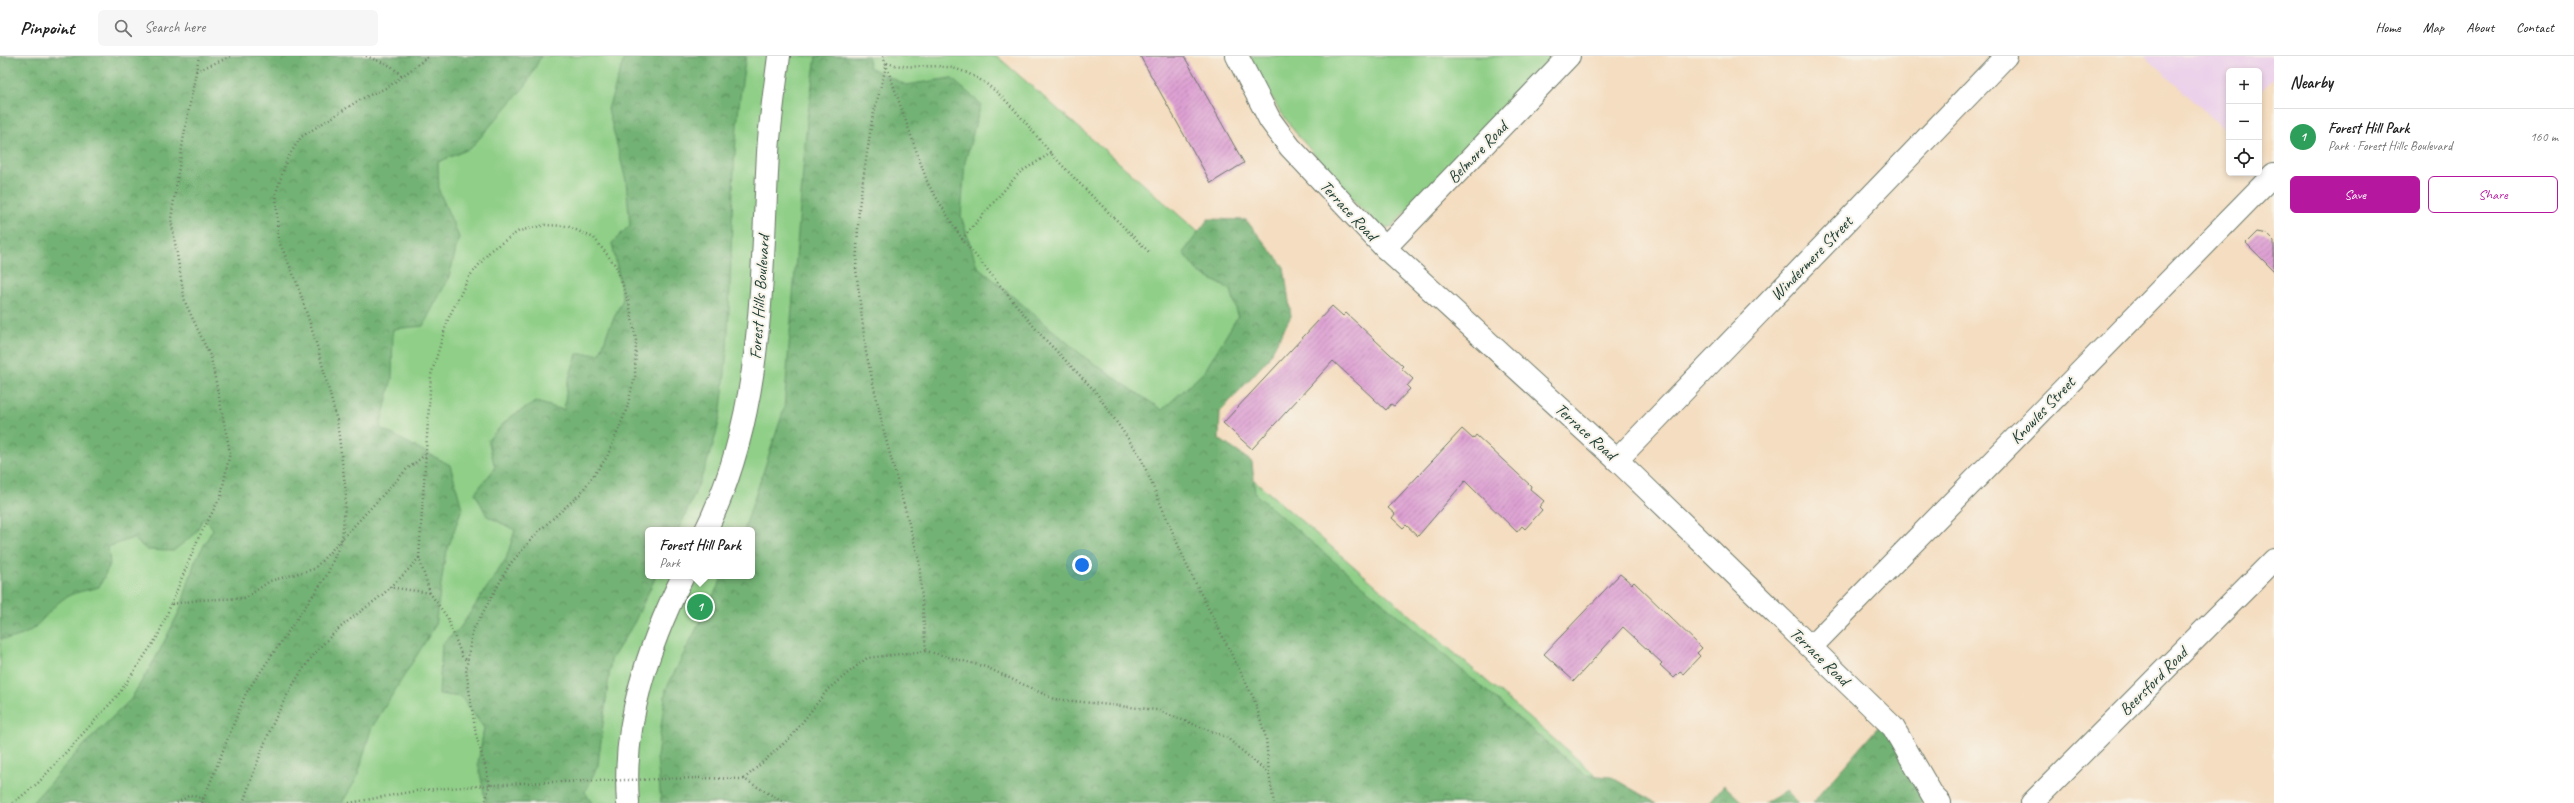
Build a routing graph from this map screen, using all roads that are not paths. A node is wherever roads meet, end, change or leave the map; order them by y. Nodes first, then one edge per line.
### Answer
1 (779, 56) edge
2 (1237, 56) edge
3 (1569, 56) edge
4 (2006, 56) edge
5 (2274, 174) edge
6 (1385, 248) junction
7 (1617, 460) junction
8 (707, 527) edge
9 (2274, 560) edge
10 (682, 579) edge
11 (1811, 647) junction
12 (628, 803) edge
13 (1940, 803) edge
14 (2032, 803) edge

1 - 8 street, Forest Hills Boulevard
2 - 6 street, Terrace Road
3 - 6 street, Belmore Road
4 - 7 street, Windermere Street
5 - 11 street, Knowles Street
6 - 7 street, Terrace Road
7 - 11 street, Terrace Road
9 - 14 street, Beersford Road
10 - 12 street
11 - 13 street, Terrace Road

